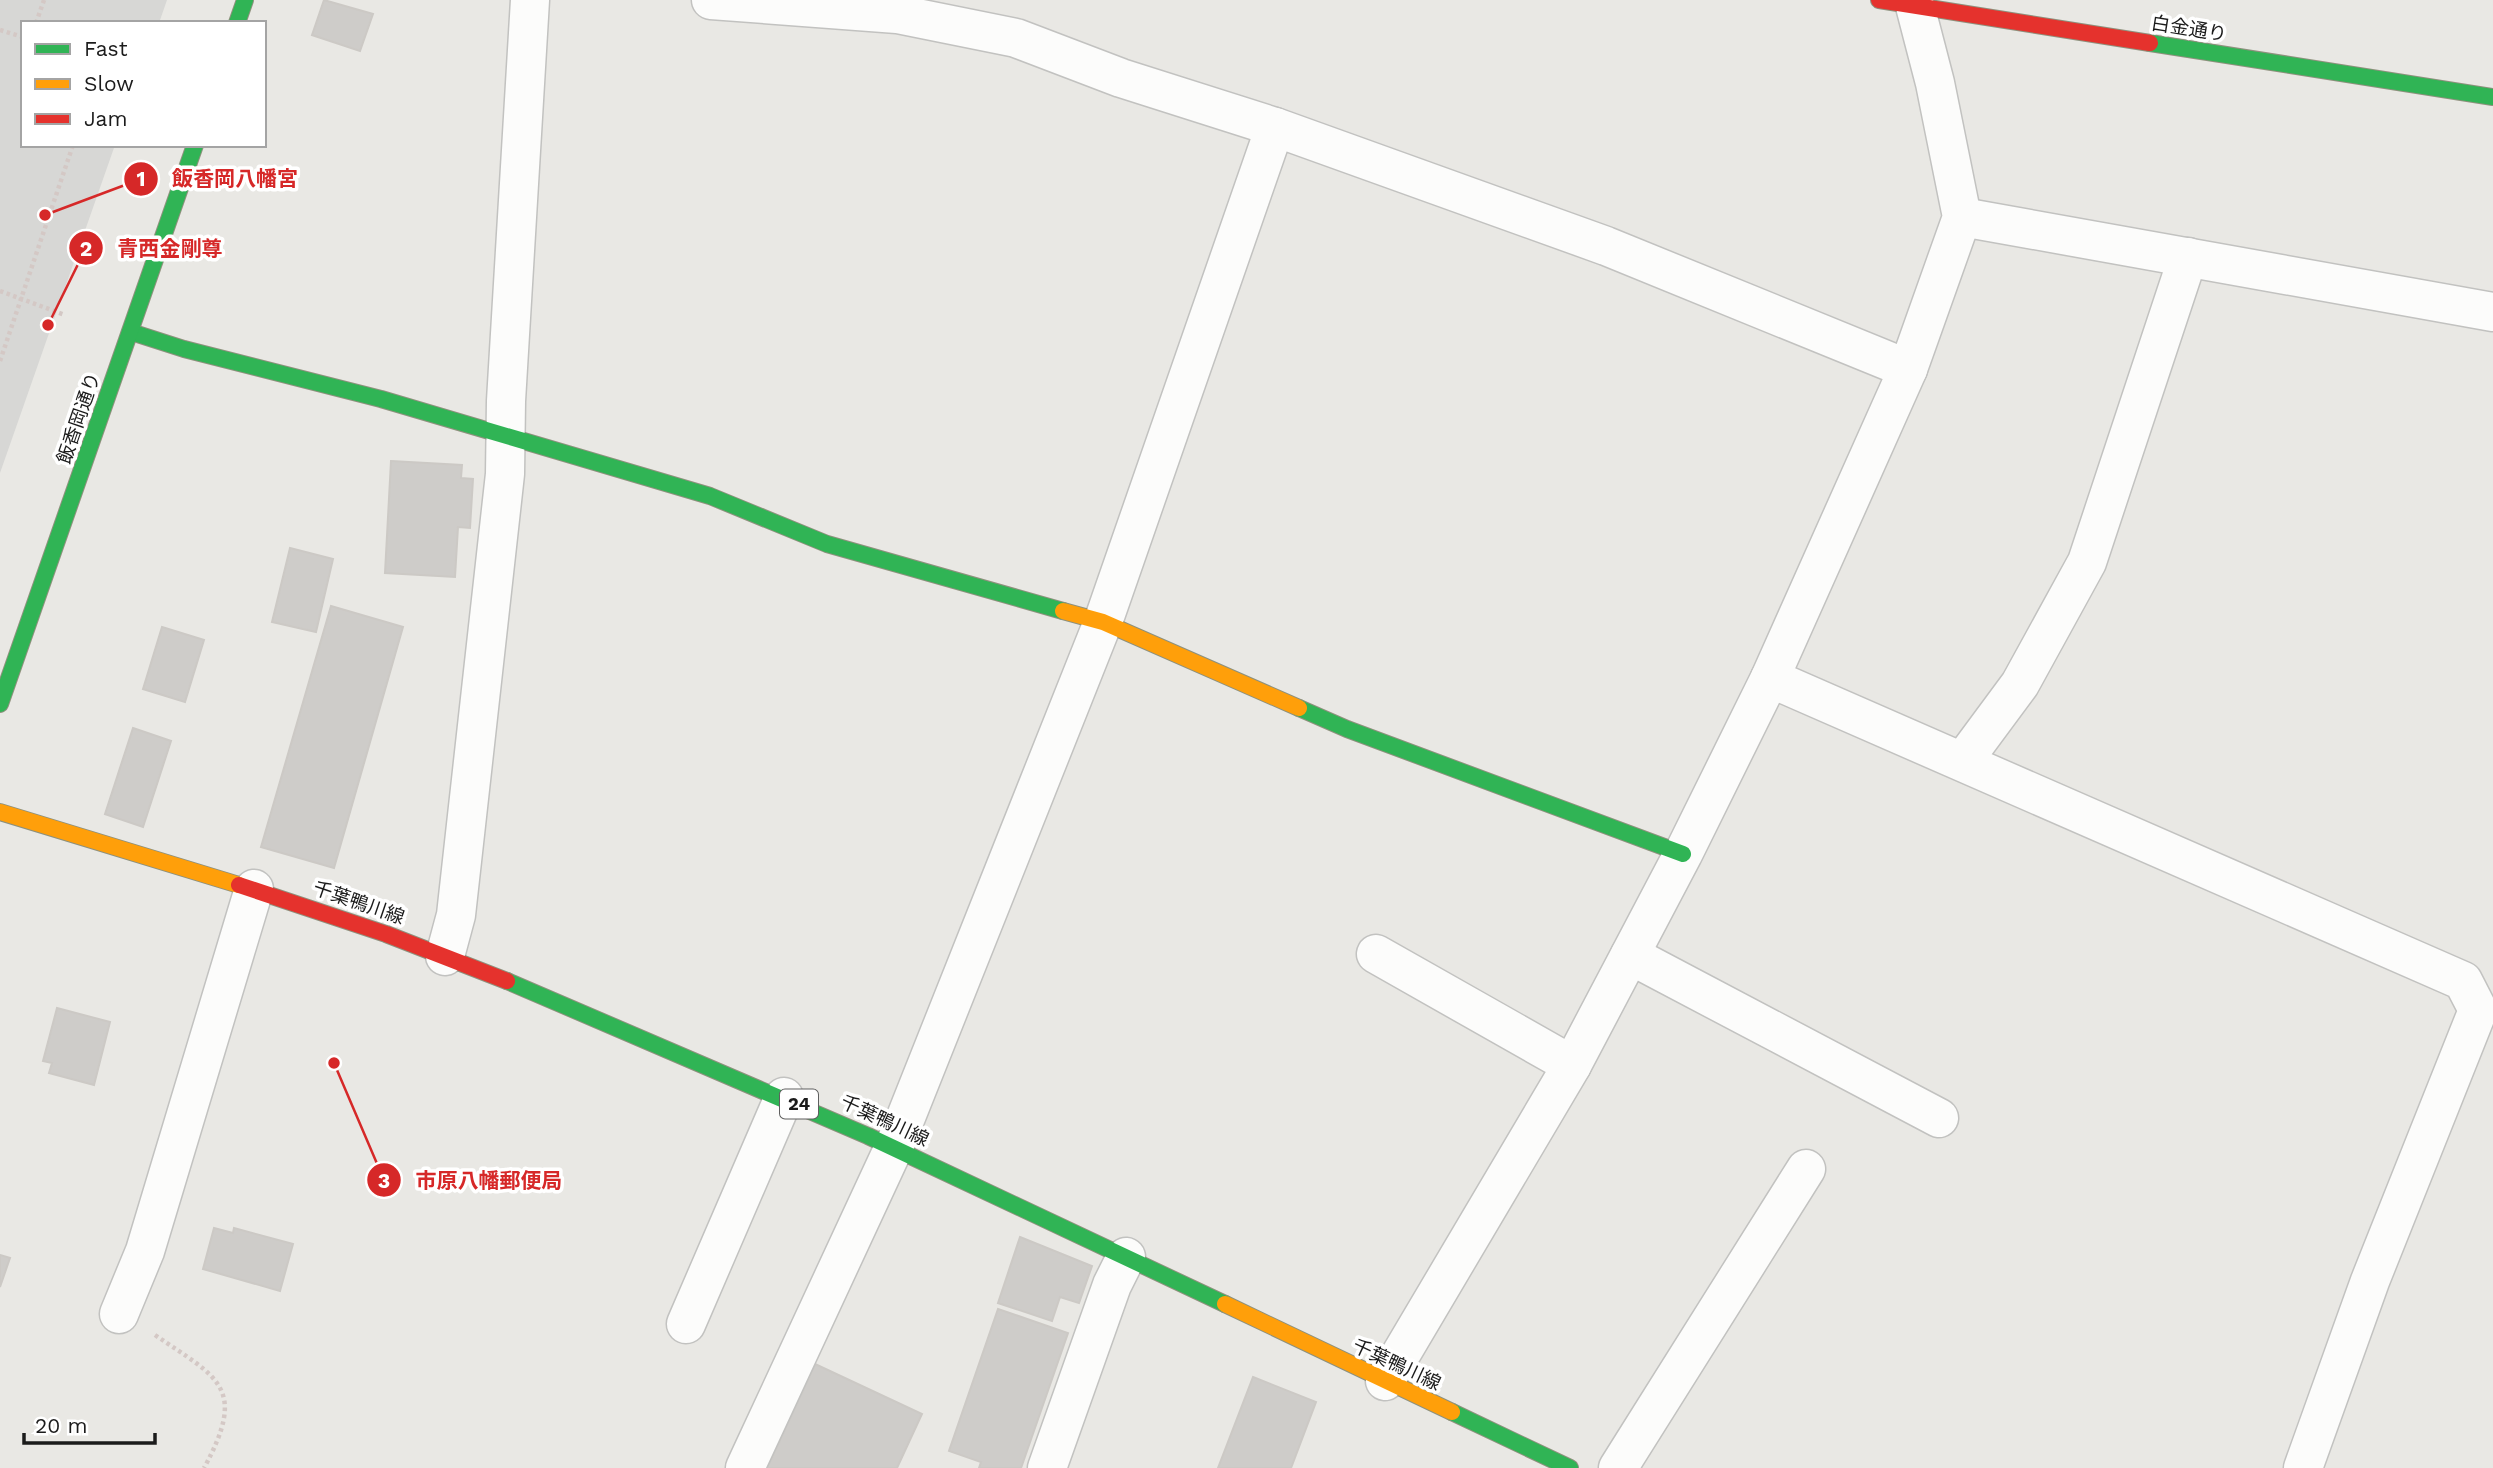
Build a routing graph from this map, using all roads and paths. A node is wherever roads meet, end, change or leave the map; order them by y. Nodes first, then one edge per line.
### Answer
1 (44, 0) edge
2 (245, 0) edge
3 (530, 0) edge
4 (711, 0) edge
5 (1903, 2) edge
6 (37, 21) edge
7 (238, 21) edge
8 (0, 30) edge
9 (21, 36) edge
10 (2493, 97) edge
11 (1275, 127) junction
12 (72, 147) edge
13 (194, 147) edge
14 (1962, 217) junction
15 (2188, 257) junction
16 (0, 291) edge
17 (20, 299) junction
18 (2493, 312) edge
19 (65, 315) dead end
20 (131, 331) junction
21 (0, 361) edge
22 (1908, 369) junction
23 (508, 437) junction
24 (1103, 622) junction
25 (1770, 678) junction
26 (0, 704) edge
27 (1962, 761) junction
28 (0, 812) edge
29 (1683, 853) junction
30 (254, 889) junction
31 (1376, 954) dead end
32 (1630, 955) junction
33 (445, 956) junction
34 (1572, 1065) junction
35 (784, 1097) junction
36 (1939, 1118) dead end
37 (894, 1147) junction
38 (1805, 1169) dead end
39 (1126, 1257) junction
40 (119, 1314) joint
41 (686, 1324) dead end
42 (1385, 1381) junction
43 (204, 1468) edge
44 (745, 1468) edge
45 (1047, 1468) edge
46 (1570, 1468) edge
47 (1618, 1468) edge
48 (2304, 1468) edge

1 - 6 path
2 - 7 street
3 - 23 street
4 - 11 street
5 - 10 street, 白金通り
5 - 14 street
8 - 9 path
11 - 22 street
11 - 24 street
12 - 17 path
13 - 20 street, 飯香岡通り
14 - 15 street
14 - 22 street
15 - 18 street
15 - 27 street
16 - 17 path
17 - 19 path
17 - 21 path
20 - 23 street
20 - 26 street, 飯香岡通り
22 - 25 street
23 - 24 street
23 - 33 street
24 - 29 street
24 - 37 street
25 - 27 street
25 - 29 street
27 - 48 street
28 - 30 street, 千葉鴨川線 / 24
29 - 32 street
30 - 33 street, 千葉鴨川線 / 24
30 - 40 street
31 - 34 street
32 - 34 street
32 - 36 street
33 - 35 street, 千葉鴨川線 / 24
34 - 42 street
35 - 37 street, 千葉鴨川線 / 24
35 - 41 street
37 - 39 street, 千葉鴨川線 / 24
37 - 44 street
38 - 47 street
39 - 42 street, 千葉鴨川線 / 24
39 - 45 street
40 - 43 path
42 - 46 street, 千葉鴨川線 / 24

